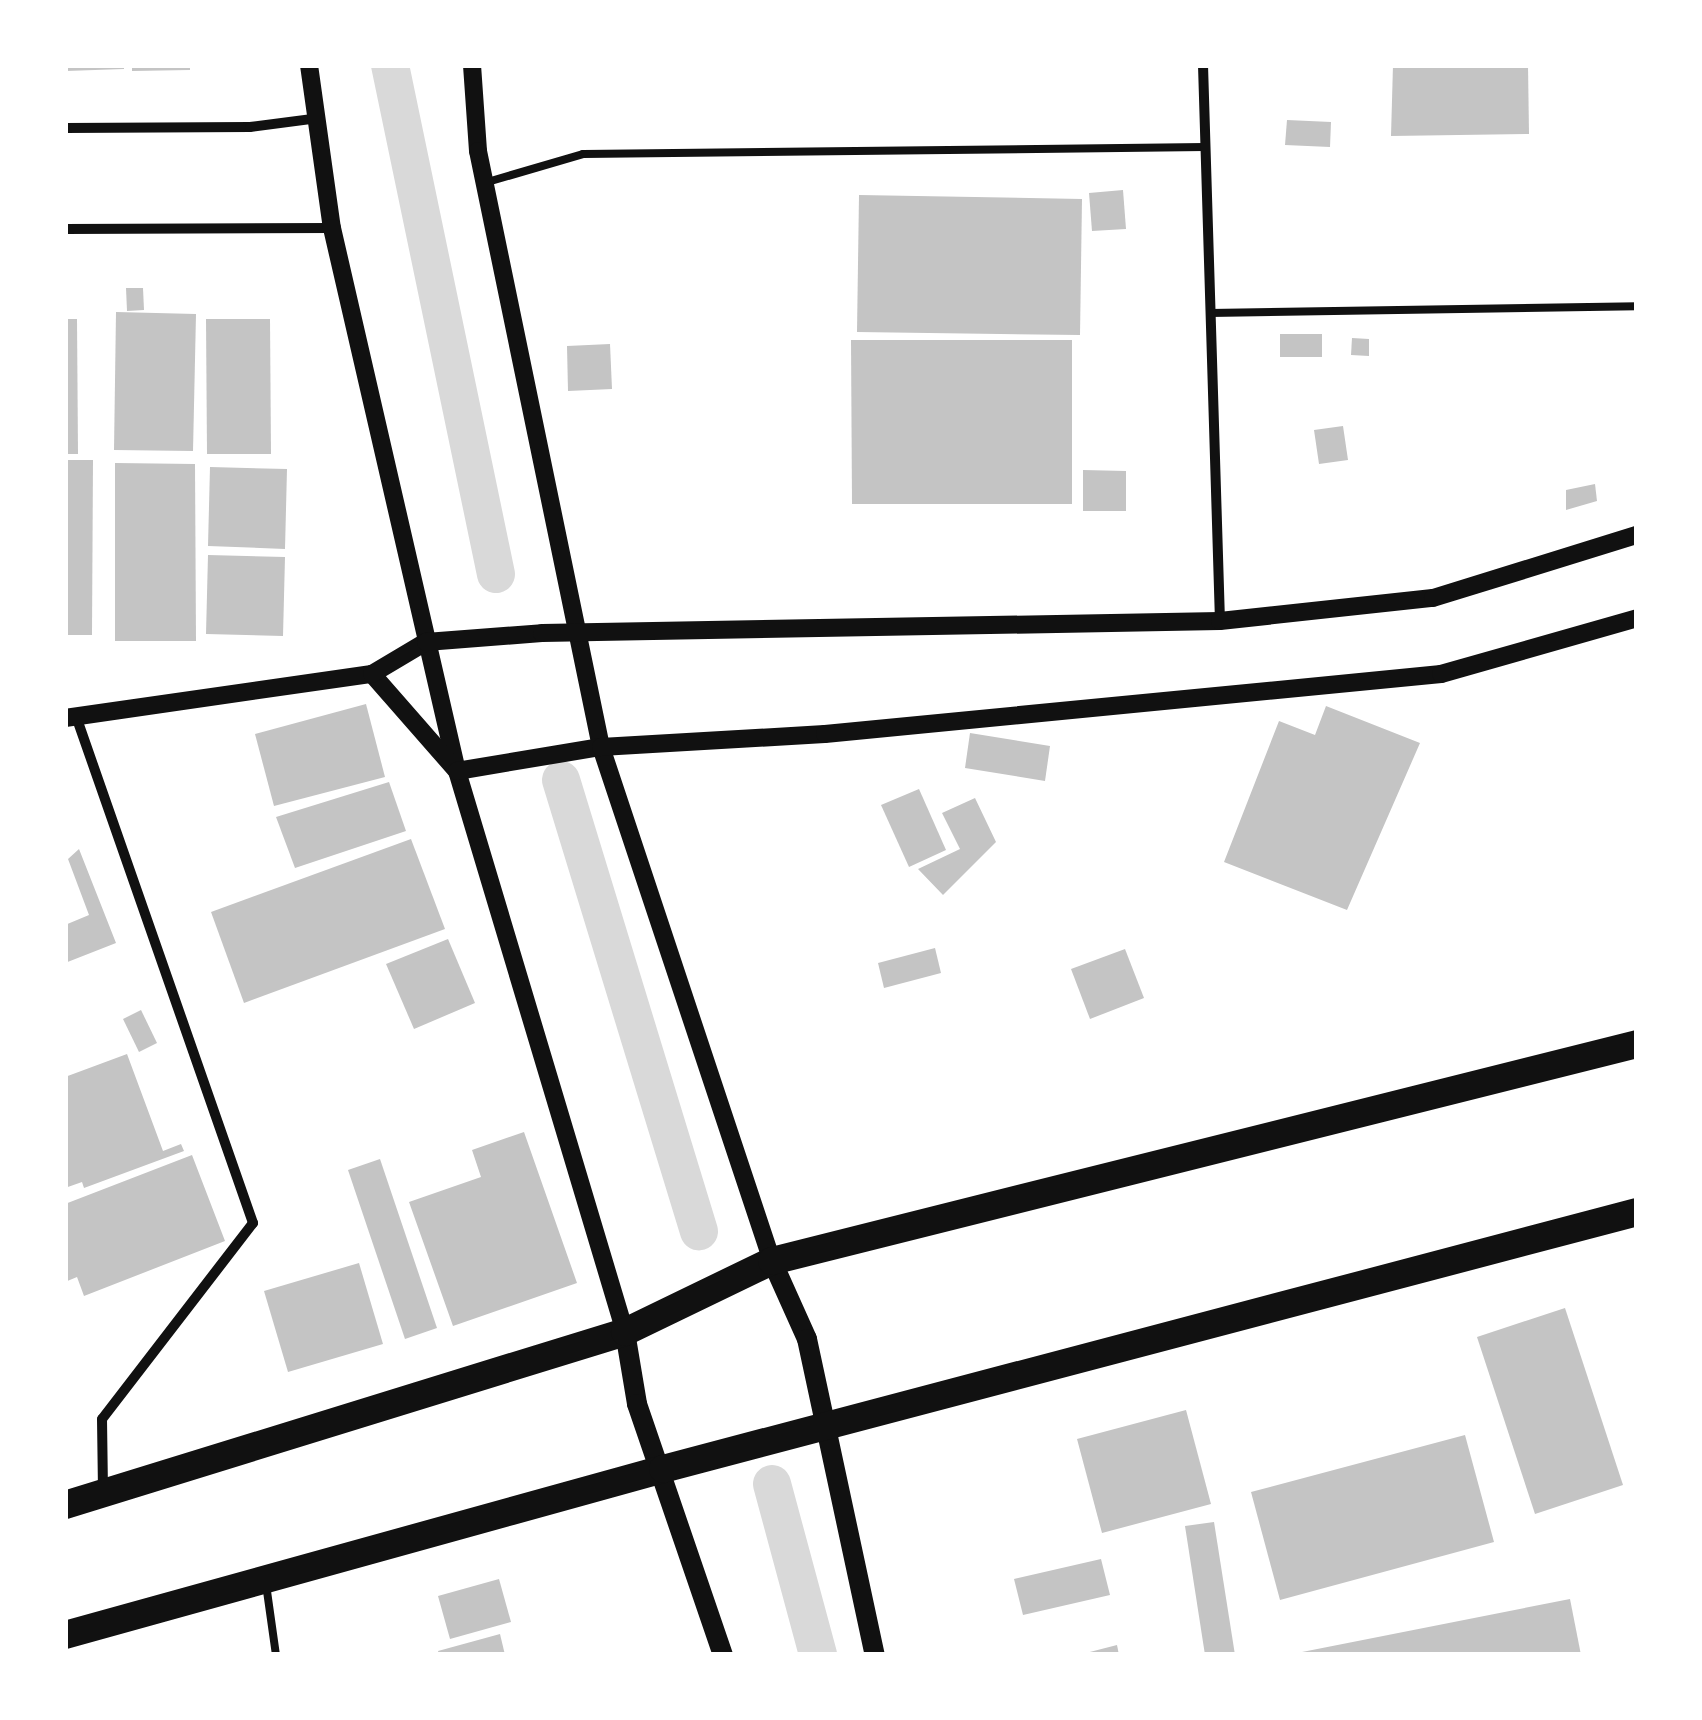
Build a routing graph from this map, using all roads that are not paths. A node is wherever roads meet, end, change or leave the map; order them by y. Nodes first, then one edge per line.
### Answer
1 (310, 65) edge
2 (472, 65) edge
3 (1203, 65) edge
4 (312, 119) junction
5 (65, 128) edge
6 (1206, 147) junction
7 (484, 183) junction
8 (332, 228) junction
9 (65, 229) edge
10 (1637, 306) edge
11 (1210, 313) junction
12 (1637, 535) edge
13 (1637, 618) edge
14 (1220, 621) junction
15 (577, 635) junction
16 (426, 642) junction
17 (372, 674) junction
18 (71, 718) edge
19 (600, 746) junction
20 (458, 770) junction
21 (1637, 1044) edge
22 (1637, 1212) edge
23 (772, 1260) junction
24 (625, 1332) junction
25 (825, 1430) junction
26 (663, 1469) junction
27 (103, 1495) junction
28 (65, 1505) edge
29 (265, 1580) junction
30 (65, 1635) edge
31 (276, 1655) edge
32 (723, 1655) edge
33 (875, 1655) edge

1 - 4 street
2 - 7 street
3 - 6 street
4 - 5 street
4 - 8 street
6 - 7 lane
6 - 11 street
7 - 15 street
8 - 9 street
8 - 16 street
10 - 11 lane
11 - 14 street
12 - 14 street
13 - 19 street
14 - 15 street
15 - 16 street
15 - 19 street
16 - 17 street
16 - 20 street
17 - 18 street
17 - 20 street
18 - 27 street
19 - 20 street
19 - 23 street
20 - 24 street
21 - 23 highway
22 - 25 highway
23 - 24 highway
23 - 25 main road
24 - 26 main road
24 - 27 highway
25 - 26 highway
25 - 33 main road
26 - 29 highway
26 - 32 main road
27 - 28 highway
29 - 30 highway
29 - 31 lane

